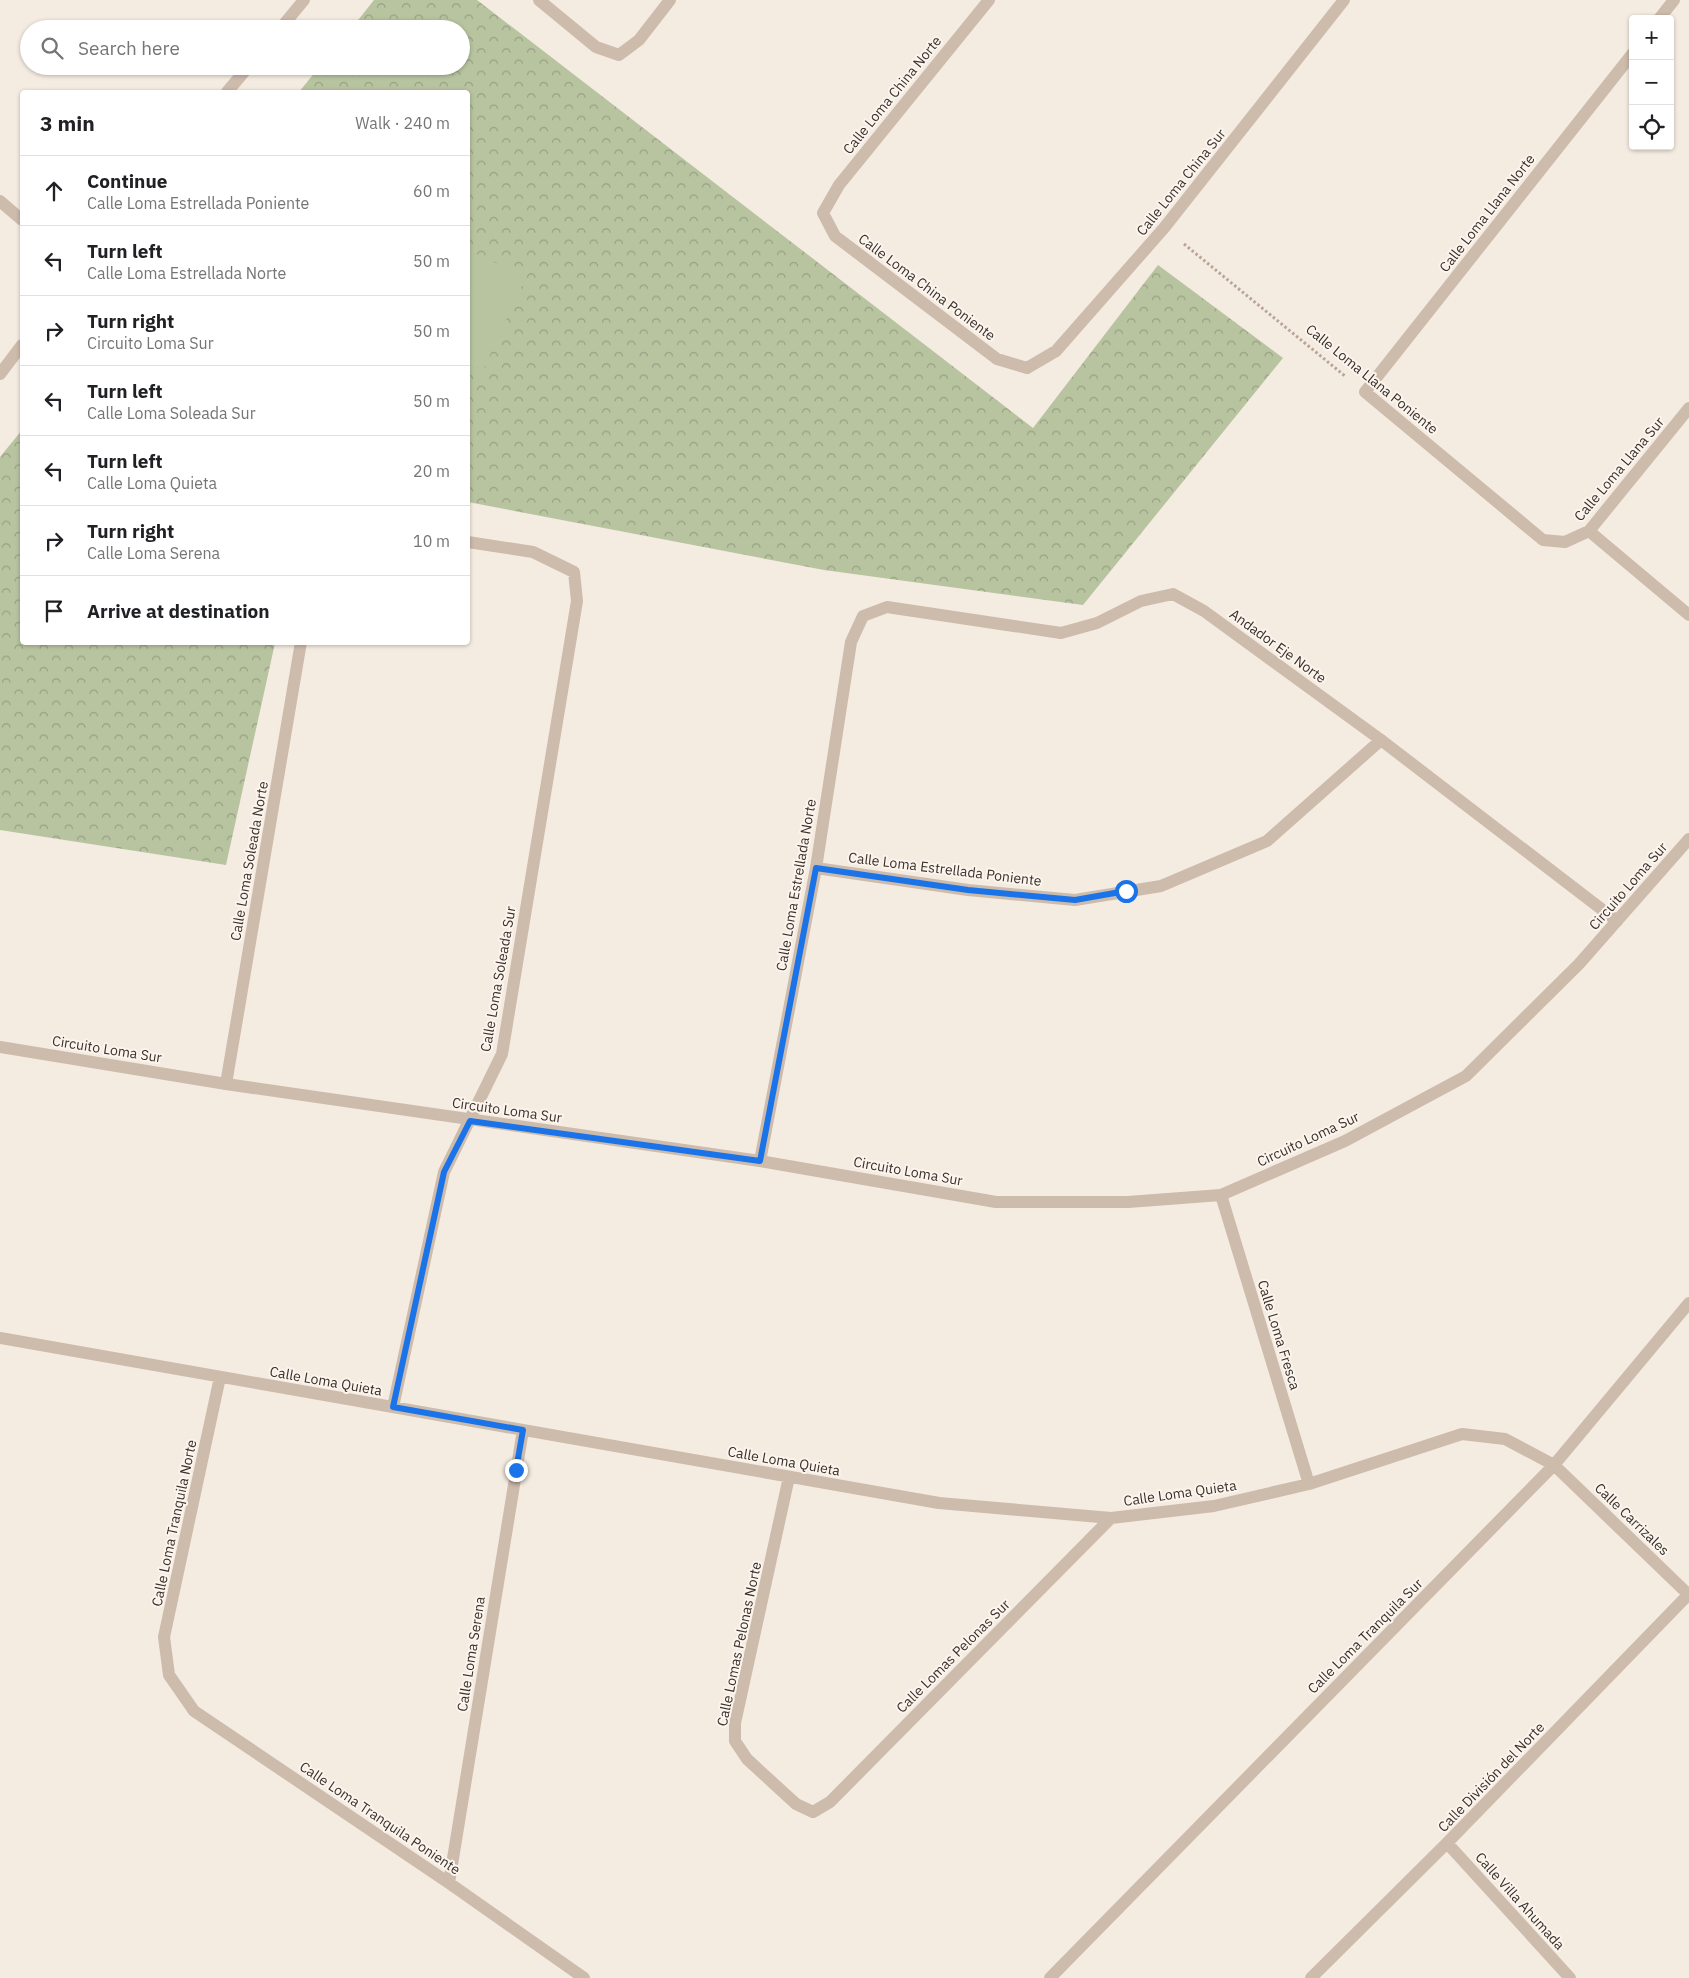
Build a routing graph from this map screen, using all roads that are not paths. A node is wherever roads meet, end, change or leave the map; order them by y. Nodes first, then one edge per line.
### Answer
1 (304, 0) edge
2 (539, 0) edge
3 (670, 0) edge
4 (990, 0) edge
5 (1344, 0) edge
6 (1674, 0) edge
7 (1663, 15) edge
8 (287, 20) edge
9 (1629, 58) edge
10 (241, 75) edge
11 (229, 90) edge
12 (0, 202) edge
13 (823, 213) joint
14 (20, 218) edge
15 (20, 348) edge
16 (1027, 368) joint
17 (0, 374) edge
18 (1365, 392) joint
19 (1689, 408) edge
20 (1589, 531) junction
21 (470, 542) edge
22 (1565, 542) joint
23 (1689, 615) edge
24 (864, 616) joint
25 (300, 645) edge
26 (1381, 740) junction
27 (1689, 839) edge
28 (816, 868) junction
29 (1617, 921) junction
30 (0, 1046) edge
31 (226, 1084) junction
32 (470, 1121) junction
33 (760, 1161) junction
34 (1220, 1195) junction
35 (1689, 1303) edge
36 (0, 1338) edge
37 (220, 1377) junction
38 (393, 1407) junction
39 (523, 1430) junction
40 (1554, 1465) junction
41 (790, 1477) junction
42 (1309, 1484) junction
43 (1111, 1518) junction
44 (1689, 1595) edge
45 (169, 1675) joint
46 (813, 1812) joint
47 (1447, 1843) junction
48 (449, 1883) junction
49 (584, 1978) edge
50 (1050, 1978) edge
51 (1311, 1978) edge
52 (1570, 1978) edge

1 - 8 street
2 - 3 street
4 - 13 street, Calle Loma China Norte
5 - 16 street, Calle Loma China Sur
6 - 7 street
9 - 18 street, Calle Loma Llana Norte
10 - 11 street
12 - 14 street
13 - 16 street, Calle Loma China Poniente
15 - 17 street
18 - 22 street, Calle Loma Llana Poniente
19 - 20 street, Calle Loma Llana Sur
20 - 22 street, Calle Loma Llana Sur
20 - 23 street
21 - 32 street, Calle Loma Soleada Sur
24 - 26 street, Andador Eje Norte
24 - 28 street, Calle Loma Estrellada Norte
25 - 31 street, Calle Loma Soleada Norte
26 - 28 street, Calle Loma Estrellada Poniente
26 - 29 street, Andador Eje Norte
27 - 29 street, Circuito Loma Sur
28 - 33 street, Calle Loma Estrellada Norte
29 - 34 street, Circuito Loma Sur
30 - 31 street, Circuito Loma Sur
31 - 32 street, Circuito Loma Sur
32 - 33 street, Circuito Loma Sur
32 - 38 street, Calle Loma Soleada Sur
33 - 34 street, Circuito Loma Sur
34 - 42 street, Calle Loma Fresca
35 - 40 street, Calle Loma Tranquila Sur
36 - 37 street, Calle Loma Quieta
37 - 38 street, Calle Loma Quieta
37 - 45 street, Calle Loma Tranquila Norte
38 - 39 street, Calle Loma Quieta
39 - 41 street, Calle Loma Quieta
39 - 48 street, Calle Loma Serena
40 - 42 street, Calle Loma Quieta
40 - 44 street, Calle Carrizales
40 - 50 street, Calle Loma Tranquila Sur
41 - 43 street, Calle Loma Quieta
41 - 46 street, Calle Lomas Pelonas Norte
42 - 43 street, Calle Loma Quieta
43 - 46 street, Calle Lomas Pelonas Sur
44 - 47 street, Calle División del Norte
45 - 48 street, Calle Loma Tranquila Poniente
47 - 51 street, Calle División del Norte
47 - 52 street, Calle Villa Ahumada
48 - 49 street, Calle Loma Tranquila Poniente

